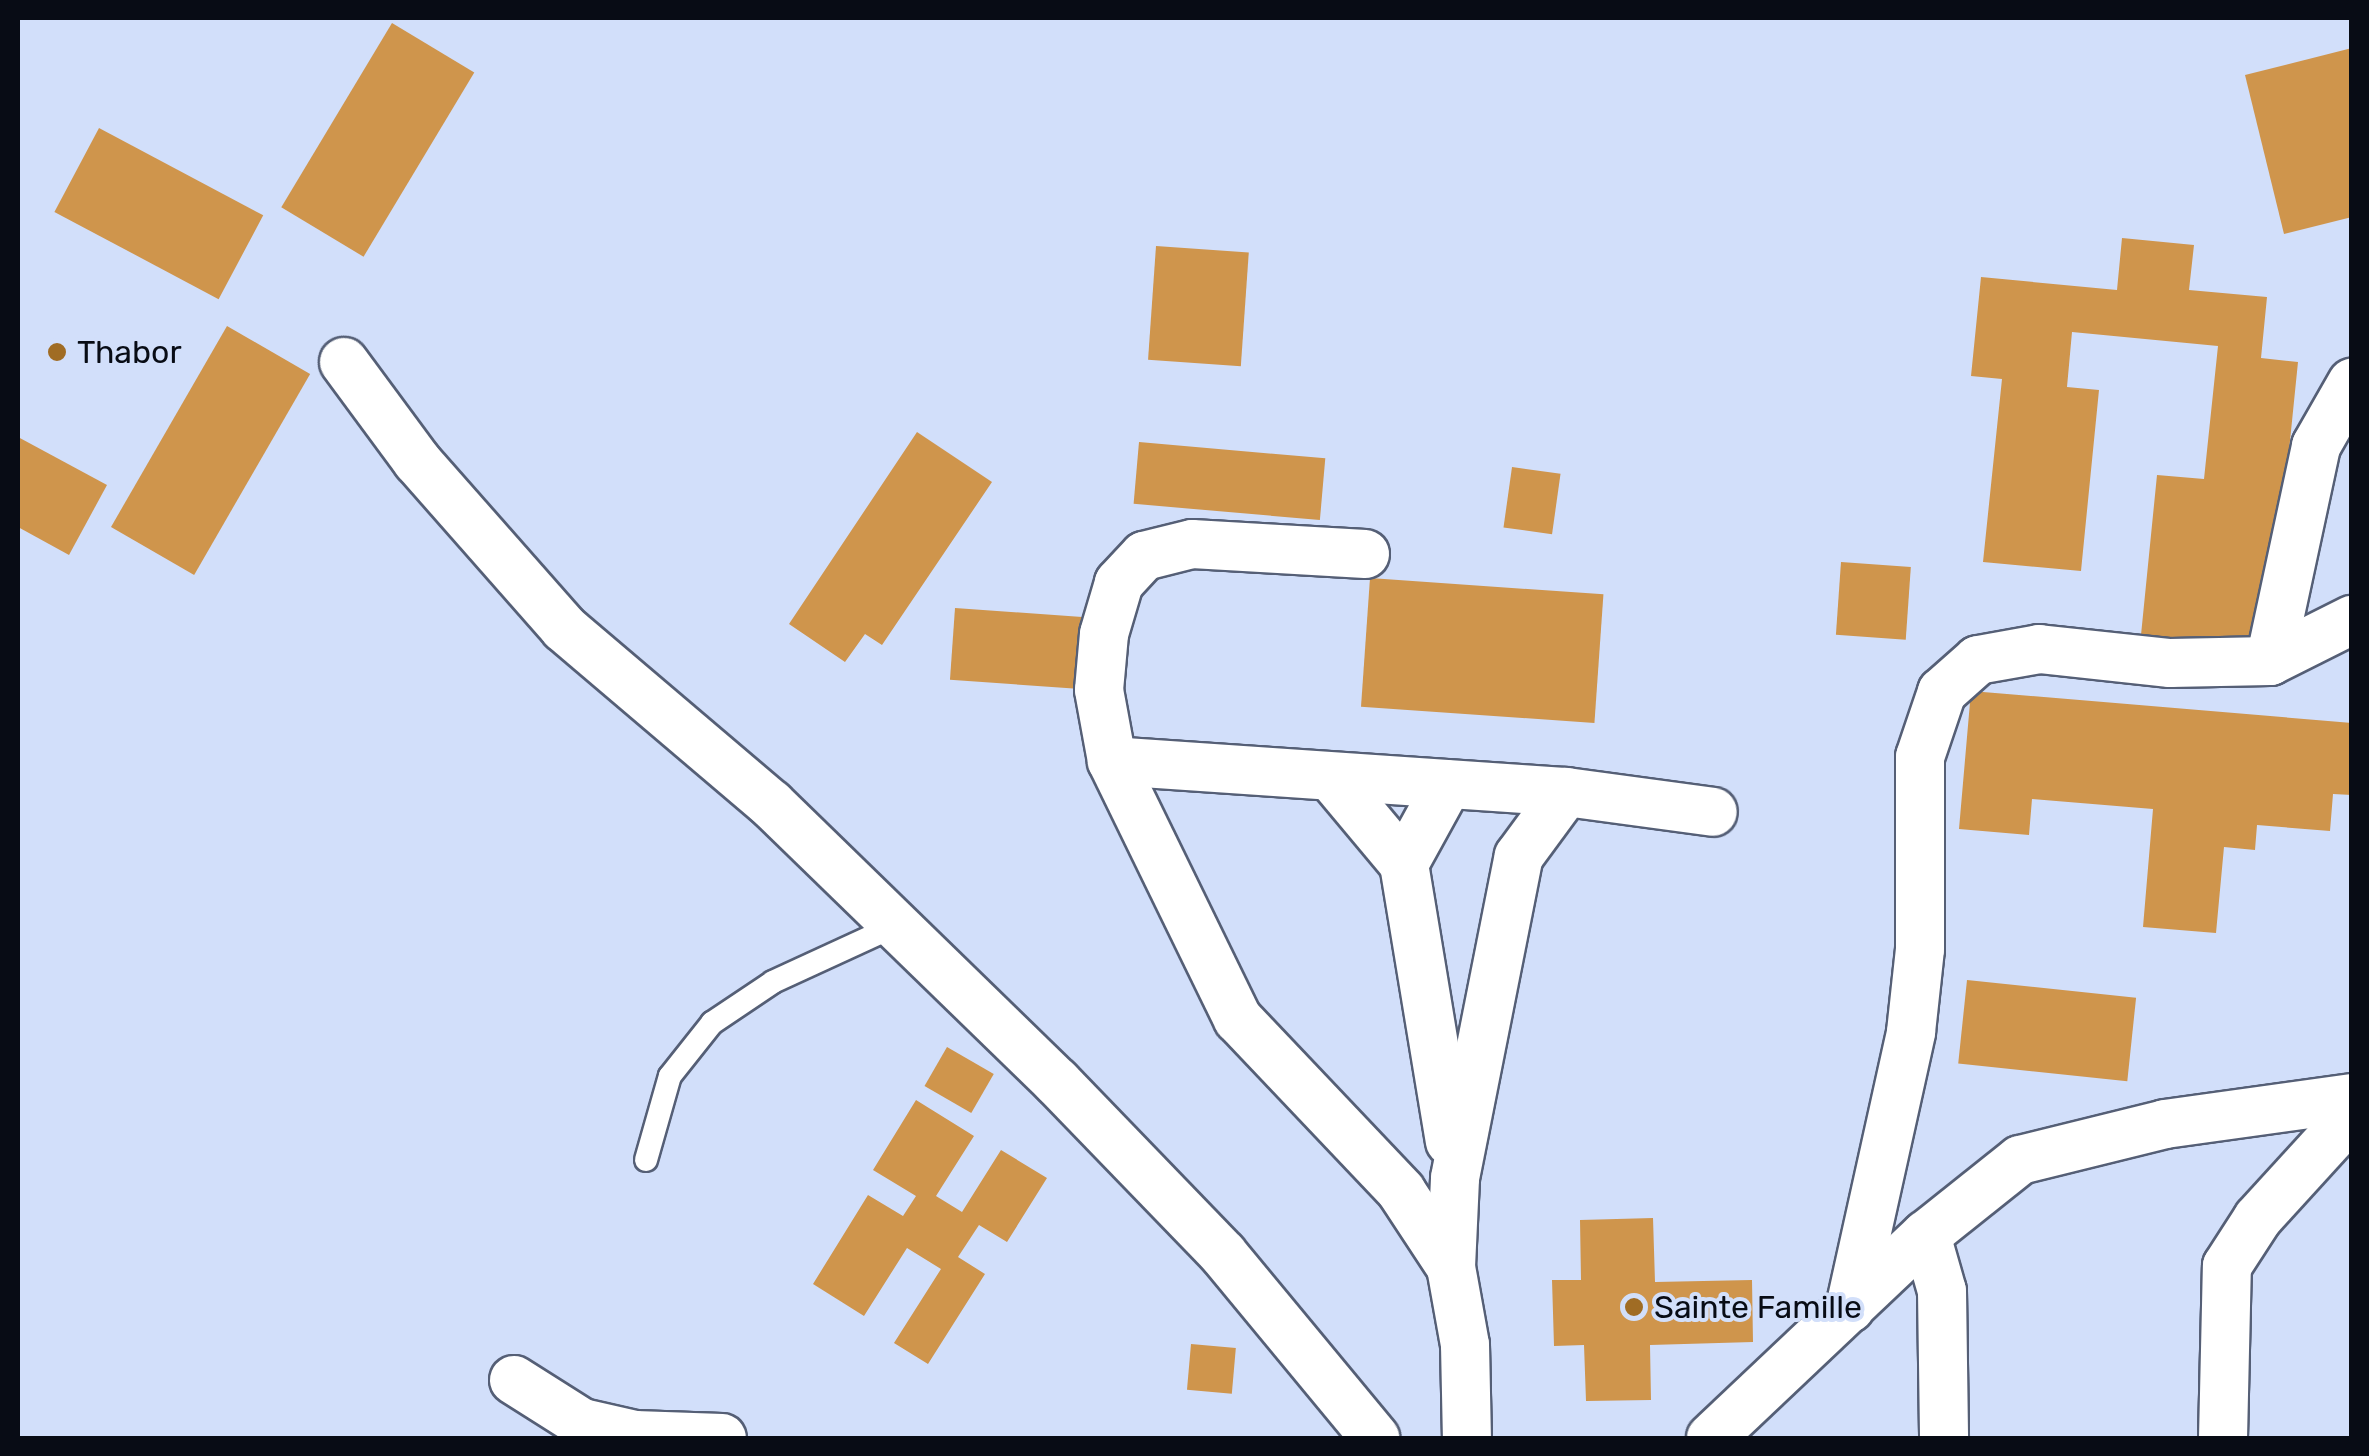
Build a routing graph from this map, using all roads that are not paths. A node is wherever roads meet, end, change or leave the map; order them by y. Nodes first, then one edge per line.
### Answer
1 (344, 362) dead end
2 (2352, 383) edge
3 (1365, 554) dead end
4 (2352, 620) edge
5 (2270, 662) junction
6 (1112, 762) junction
7 (1334, 779) junction
8 (1465, 785) junction
9 (1566, 792) junction
10 (1714, 812) dead end
11 (1518, 856) junction
12 (1404, 864) junction
13 (897, 925) junction
14 (2352, 1098) edge
15 (2352, 1115) edge
16 (646, 1160) dead end
17 (1455, 1178) junction
18 (1926, 1235) junction
19 (1450, 1267) junction
20 (1942, 1291) junction
21 (1865, 1294) junction
22 (514, 1380) dead end
23 (722, 1438) edge
24 (1375, 1438) edge
25 (1468, 1438) edge
26 (1711, 1438) edge
27 (1944, 1438) edge
28 (2223, 1438) edge

1 - 13 street
2 - 5 street
3 - 6 street
4 - 5 street
5 - 21 street
6 - 7 street
6 - 19 street
7 - 8 street
7 - 12 street
8 - 9 street
8 - 11 street
8 - 12 street
9 - 10 street
9 - 11 street
11 - 17 street
12 - 17 street
13 - 16 lane
13 - 24 street
14 - 18 street
15 - 28 street
17 - 19 street
18 - 20 street
18 - 21 street
19 - 25 street
20 - 21 street
20 - 27 street
21 - 26 street
22 - 23 street

